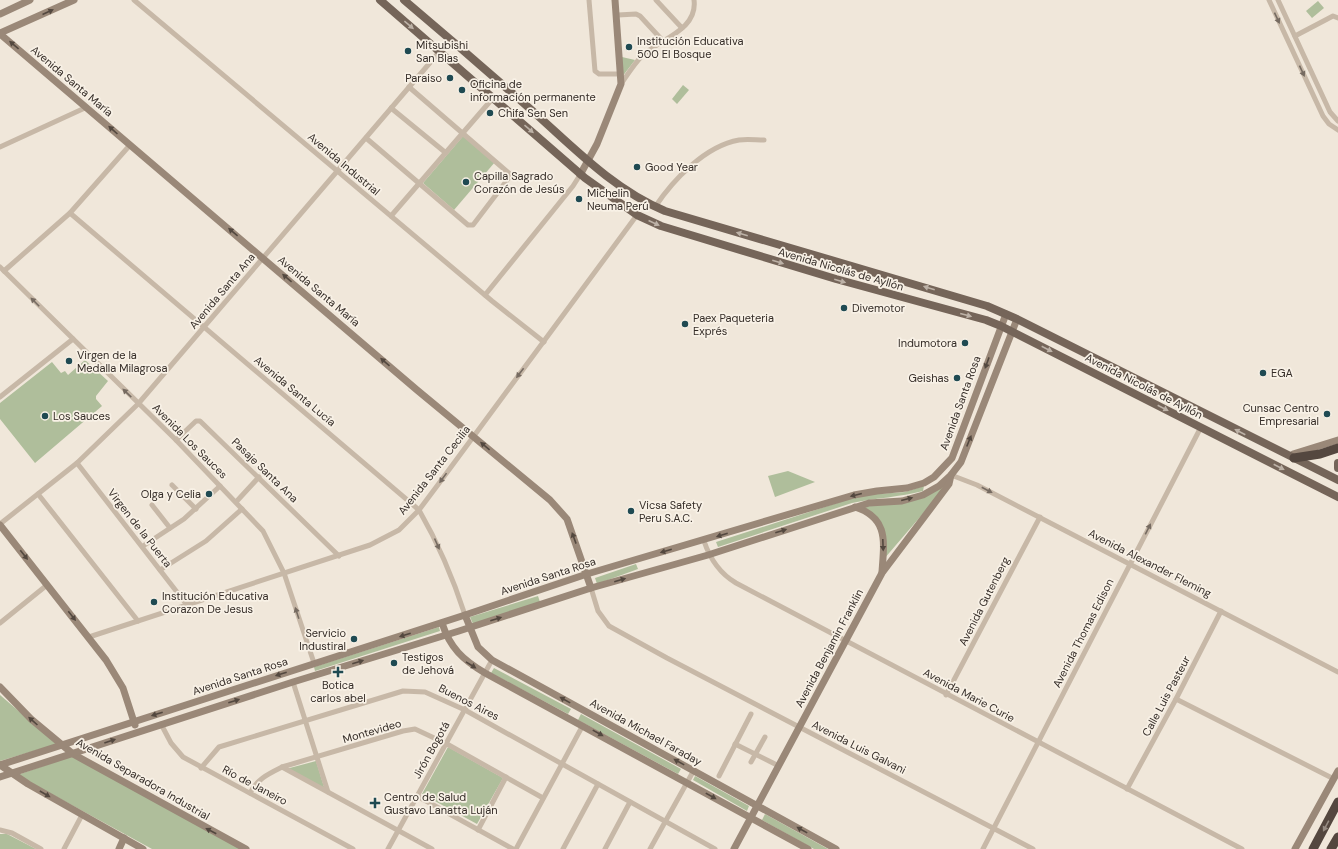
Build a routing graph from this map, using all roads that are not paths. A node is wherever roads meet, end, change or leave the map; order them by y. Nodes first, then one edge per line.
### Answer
1 (30, 0) edge
2 (74, 0) edge
3 (134, 0) edge
4 (380, 0) edge
5 (404, 0) edge
6 (589, 0) edge
7 (615, 0) edge
8 (656, 0) edge
9 (694, 0) edge
10 (1269, 0) edge
11 (1278, 0) edge
12 (0, 14) edge
13 (618, 16) junction
14 (1338, 18) edge
15 (682, 28) junction
16 (0, 34) edge
17 (1295, 36) junction
18 (663, 41) junction
19 (440, 51) junction
20 (621, 74) junction
21 (621, 84) junction
22 (409, 87) junction
23 (493, 98) junction
24 (87, 107) junction
25 (391, 108) junction
26 (1338, 121) edge
27 (1338, 130) edge
28 (463, 134) junction
29 (366, 138) junction
30 (764, 140) dead end
31 (130, 145) junction
32 (0, 147) edge
33 (446, 154) junction
34 (589, 162) junction
35 (337, 171) junction
36 (580, 175) junction
37 (421, 183) junction
38 (655, 207) junction
39 (70, 213) junction
40 (637, 215) junction
41 (391, 216) junction
42 (263, 257) junction
43 (2, 269) edge
44 (485, 295) junction
45 (1006, 314) junction
46 (1017, 319) junction
47 (205, 326) junction
48 (1001, 326) junction
49 (1013, 331) junction
50 (73, 340) junction
51 (544, 342) junction
52 (1, 395) edge
53 (138, 404) junction
54 (1200, 427) junction
55 (473, 437) junction
56 (176, 440) junction
57 (1338, 440) edge
58 (1338, 448) edge
59 (1291, 457) junction
60 (77, 463) junction
61 (1338, 464) edge
62 (944, 467) junction
63 (1338, 468) edge
64 (951, 475) junction
65 (259, 477) junction
66 (1338, 480) edge
67 (172, 485) dead end
68 (220, 486) junction
69 (38, 494) junction
70 (1338, 497) edge
71 (236, 502) junction
72 (152, 506) dead end
73 (855, 507) junction
74 (196, 509) junction
75 (242, 509) junction
76 (418, 510) junction
77 (1040, 517) junction
78 (0, 524) edge
79 (170, 528) junction
80 (704, 541) junction
81 (143, 546) junction
82 (708, 555) junction
83 (339, 556) junction
84 (1130, 564) junction
85 (160, 570) junction
86 (284, 573) junction
87 (882, 573) junction
88 (587, 574) junction
89 (47, 585) junction
90 (591, 588) junction
91 (187, 605) junction
92 (1221, 611) junction
93 (466, 615) junction
94 (138, 621) junction
95 (0, 623) edge
96 (442, 623) junction
97 (471, 628) junction
98 (446, 635) junction
99 (89, 637) junction
100 (845, 641) junction
101 (492, 660) junction
102 (314, 664) junction
103 (1338, 672) edge
104 (485, 673) junction
105 (293, 682) junction
106 (0, 687) edge
107 (946, 695) junction
108 (1176, 700) junction
109 (578, 707) junction
110 (465, 710) junction
111 (751, 714) dead end
112 (571, 719) junction
113 (305, 720) junction
114 (134, 721) junction
115 (161, 724) junction
116 (583, 725) junction
117 (800, 728) junction
118 (138, 731) junction
119 (765, 737) dead end
120 (1038, 742) junction
121 (447, 744) junction
122 (735, 744) junction
123 (63, 746) junction
124 (73, 754) junction
125 (756, 754) junction
126 (318, 758) junction
127 (751, 762) dead end
128 (562, 764) junction
129 (0, 765) edge
130 (779, 766) junction
131 (282, 767) junction
132 (201, 768) junction
133 (694, 770) junction
134 (1338, 771) edge
135 (12, 773) junction
136 (719, 776) dead end
137 (0, 777) edge
138 (506, 777) junction
139 (1334, 779) junction
140 (687, 783) junction
141 (598, 784) junction
142 (1127, 789) junction
143 (328, 792) junction
144 (250, 793) junction
145 (417, 796) junction
146 (543, 798) junction
147 (630, 802) junction
148 (1338, 802) edge
149 (758, 806) junction
150 (82, 814) junction
151 (751, 819) junction
152 (665, 822) junction
153 (993, 828) junction
154 (0, 830) edge
155 (398, 830) junction
156 (478, 830) junction
157 (1338, 837) edge
158 (124, 838) junction
159 (138, 848) edge
160 (41, 849) edge
161 (64, 849) edge
162 (119, 849) edge
163 (246, 849) edge
164 (353, 849) edge
165 (388, 849) edge
166 (432, 849) edge
167 (514, 849) edge
168 (563, 849) edge
169 (605, 849) edge
170 (650, 849) edge
171 (715, 849) edge
172 (734, 849) edge
173 (808, 849) edge
174 (836, 849) edge
175 (982, 849) edge
176 (1033, 849) edge
177 (1242, 849) edge
178 (1295, 849) edge
179 (1313, 849) edge
180 (1332, 849) edge

1 - 12 main road
16 -> 2 main road
3 - 35 street, Avenida Industrial
4 -> 19 main road, Avenida Nicolás de Ayllón
5 - 34 main road, Avenida Nicolás de Ayllón
6 - 20 street
7 - 13 main road
8 - 15 street
9 - 15 street
10 -> 27 street
11 - 17 street
13 - 18 street
13 - 20 main road
14 - 17 street
15 - 18 street
24 -> 16 main road, Avenida Santa María
17 - 26 street
18 - 21 street
19 - 22 street, Avenida Santa Ana
19 - 23 main road, Avenida Nicolás de Ayllón
20 - 21 main road
21 - 34 main road
22 - 25 street, Avenida Santa Ana
22 - 28 street
23 - 28 street
23 -> 36 main road, Avenida Nicolás de Ayllón
31 -> 24 main road, Avenida Santa María
24 - 32 street
25 - 29 street, Avenida Santa Ana
25 - 33 street
28 - 33 street
28 - 37 street
29 - 35 street, Avenida Santa Ana
29 - 37 street
30 - 38 street
31 - 39 street
42 -> 31 main road, Avenida Santa María
33 - 37 street
34 - 36 main road
34 - 38 main road, Avenida Nicolás de Ayllón
35 - 41 street, Avenida Industrial
35 - 42 street, Avenida Santa Ana
36 - 40 main road, Avenida Nicolás de Ayllón
36 - 44 street
37 - 41 street
45 -> 38 main road, Avenida Nicolás de Ayllón
39 - 43 street
39 - 47 street, Avenida Santa Lucía
40 -> 48 main road, Avenida Nicolás de Ayllón
40 - 51 street, Avenida Santa Cecilia
41 - 44 street, Avenida Industrial
42 - 47 street, Avenida Santa Ana
55 -> 42 main road, Avenida Santa María
50 -> 43 street, Avenida Los Sauces
44 - 51 street, Avenida Industrial
45 - 46 main road, Avenida Nicolás de Ayllón
45 - 48 main road, Avenida Santa Rosa
46 - 49 main road, Avenida Santa Rosa
59 -> 46 main road, Avenida Nicolás de Ayllón
47 - 53 street, Avenida Santa Ana
47 - 76 street, Avenida Santa Lucía
48 - 49 main road, Avenida Nicolás de Ayllón
48 -> 62 main road, Avenida Santa Rosa
49 -> 54 main road, Avenida Nicolás de Ayllón
64 -> 49 main road, Avenida Santa Rosa
50 - 52 street
53 -> 50 street, Avenida Los Sauces
51 -> 55 street, Avenida Santa Cecilia
53 - 56 street, Avenida Los Sauces
53 - 60 street, Avenida Santa Ana
54 -> 70 main road, Avenida Nicolás de Ayllón
84 -> 54 street, Avenida Thomas Edison
55 -> 76 street, Avenida Santa Cecilia
88 -> 55 main road, Avenida Santa María
56 - 65 street, Pasaje Santa Ana
56 - 68 street, Avenida Los Sauces
57 - 59 main road
58 - 59 highway
59 - 66 main road, Avenida Nicolás de Ayllón
60 - 69 street, Avenida Santa Ana
60 - 81 street, Virgen de la Puerta
61 - 63 main road
62 - 64 main road
62 -> 80 main road, Avenida Santa Rosa
73 -> 64 main road, Avenida Santa Rosa
64 -> 77 street, Avenida Alexander Fleming
64 - 87 main road, Avenida Benjamin Franklin
65 - 71 street
65 - 83 street, Pasaje Santa Ana
67 - 74 street
68 - 71 street, Avenida Los Sauces
68 - 74 street
69 - 78 street, Avenida Santa Ana
69 - 94 street
71 - 75 street, Avenida Los Sauces
72 - 79 street
82 -> 73 main road, Avenida Santa Rosa
73 -> 87 main road
74 - 79 street
75 - 85 street
75 - 86 street, Avenida Los Sauces
76 - 83 street, Avenida Santa Cecilia
76 -> 93 street, Avenida Santa Lucía
77 - 84 street, Avenida Alexander Fleming
77 - 107 street, Avenida Gutenberg
78 -> 89 main road
79 - 81 street
80 - 82 street, Avenida Marie Curie
80 -> 88 main road, Avenida Santa Rosa
81 - 85 street, Virgen de la Puerta
90 -> 82 main road, Avenida Santa Rosa
82 - 100 street, Avenida Marie Curie
83 - 86 street, Avenida Santa Cecilia
84 - 92 street, Avenida Alexander Fleming
84 - 120 street, Avenida Thomas Edison
85 - 91 street, Virgen de la Puerta
86 - 91 street, Avenida Santa Cecilia
102 -> 86 street, Avenida Los Sauces
87 - 100 main road, Avenida Benjamin Franklin
88 - 90 main road, Avenida Santa María
88 - 93 main road, Avenida Santa Rosa
89 - 95 street
89 -> 99 main road
97 -> 90 main road, Avenida Santa Rosa
90 - 117 street, Avenida Luis Galvani
91 - 94 street, Avenida Santa Cecilia
92 - 103 street, Avenida Alexander Fleming
92 - 108 street, Calle Luis Pasteur
93 - 96 main road, Avenida Santa Rosa
93 - 97 main road, Avenida Michael Faraday
94 - 99 street, Avenida Santa Cecilia
96 - 98 main road
96 -> 102 main road, Avenida Santa Rosa
97 - 98 main road, Avenida Santa Rosa
97 - 101 main road, Avenida Michael Faraday
98 -> 104 main road
105 -> 98 main road, Avenida Santa Rosa
99 - 114 main road
100 - 107 street, Avenida Marie Curie
100 - 117 main road, Avenida Benjamin Franklin
101 - 104 street, Jirón Bogotá
109 -> 101 main road, Avenida Michael Faraday
102 -> 114 main road, Avenida Santa Rosa
104 - 110 street, Jirón Bogotá
104 - 112 main road
105 - 113 street
115 -> 105 main road, Avenida Santa Rosa
123 -> 106 main road, Avenida Separadora Industrial
107 - 120 street, Avenida Marie Curie
108 - 139 street
108 - 142 street, Calle Luis Pasteur
109 - 112 main road
133 -> 109 main road, Avenida Michael Faraday
110 - 113 street, Buenos Aires
110 - 121 street, Jirón Bogotá
110 - 128 street, Buenos Aires
111 - 122 street
112 - 116 main road
113 - 126 street
113 - 132 street, Buenos Aires
114 - 118 main road
114 - 123 main road, Avenida Santa Rosa
115 - 118 main road, Avenida Santa Rosa
115 - 132 street, Río de Janeiro
116 - 128 street
116 -> 140 main road
117 - 130 main road, Avenida Benjamin Franklin
117 - 153 street, Avenida Luis Galvani
124 -> 118 main road, Avenida Santa Rosa
119 - 125 street
120 - 142 street, Avenida Marie Curie
120 - 153 street, Avenida Thomas Edison
121 - 126 street, Montevideo
121 - 138 street, Montevideo
121 - 145 street, Jirón Bogotá
122 - 125 street
122 - 136 street
123 - 124 main road, Avenida Separadora Industrial
123 - 129 main road, Avenida Santa Rosa
124 - 135 main road, Avenida Santa Rosa
163 -> 124 main road, Avenida Separadora Industrial
125 - 127 street
125 - 130 street
126 - 131 street, Montevideo
126 - 143 street
128 - 141 street, Buenos Aires
128 - 146 street
129 - 135 main road
130 - 149 main road, Avenida Benjamin Franklin
131 - 143 street
131 - 144 street, Montevideo
132 - 144 street, Río de Janeiro
133 - 140 street
133 - 149 main road, Avenida Michael Faraday
134 - 139 main road
135 - 137 main road, Avenida Santa Rosa
135 -> 150 main road
138 - 146 street, Montevideo
138 - 156 street
139 - 178 main road
140 -> 151 main road
140 - 152 street
141 - 147 street, Buenos Aires
141 - 168 street
142 - 177 street, Avenida Marie Curie
143 - 155 street
144 - 164 street, Río de Janeiro
145 - 155 street, Jirón Bogotá
145 - 156 street
146 - 167 street
147 - 152 street, Buenos Aires
147 - 169 street
148 -> 179 highway
149 - 151 main road, Avenida Benjamin Franklin
174 -> 149 main road, Avenida Michael Faraday
150 - 158 main road
150 - 161 street
151 - 172 main road, Avenida Benjamin Franklin
151 - 173 main road
152 - 170 street
152 - 171 street, Buenos Aires
153 - 175 street, Avenida Thomas Edison
153 - 176 street, Avenida Luis Galvani
154 - 160 street
155 - 165 street, Jirón Bogotá
155 - 166 street
156 - 167 street
157 - 180 highway
158 - 159 main road
158 - 162 main road

